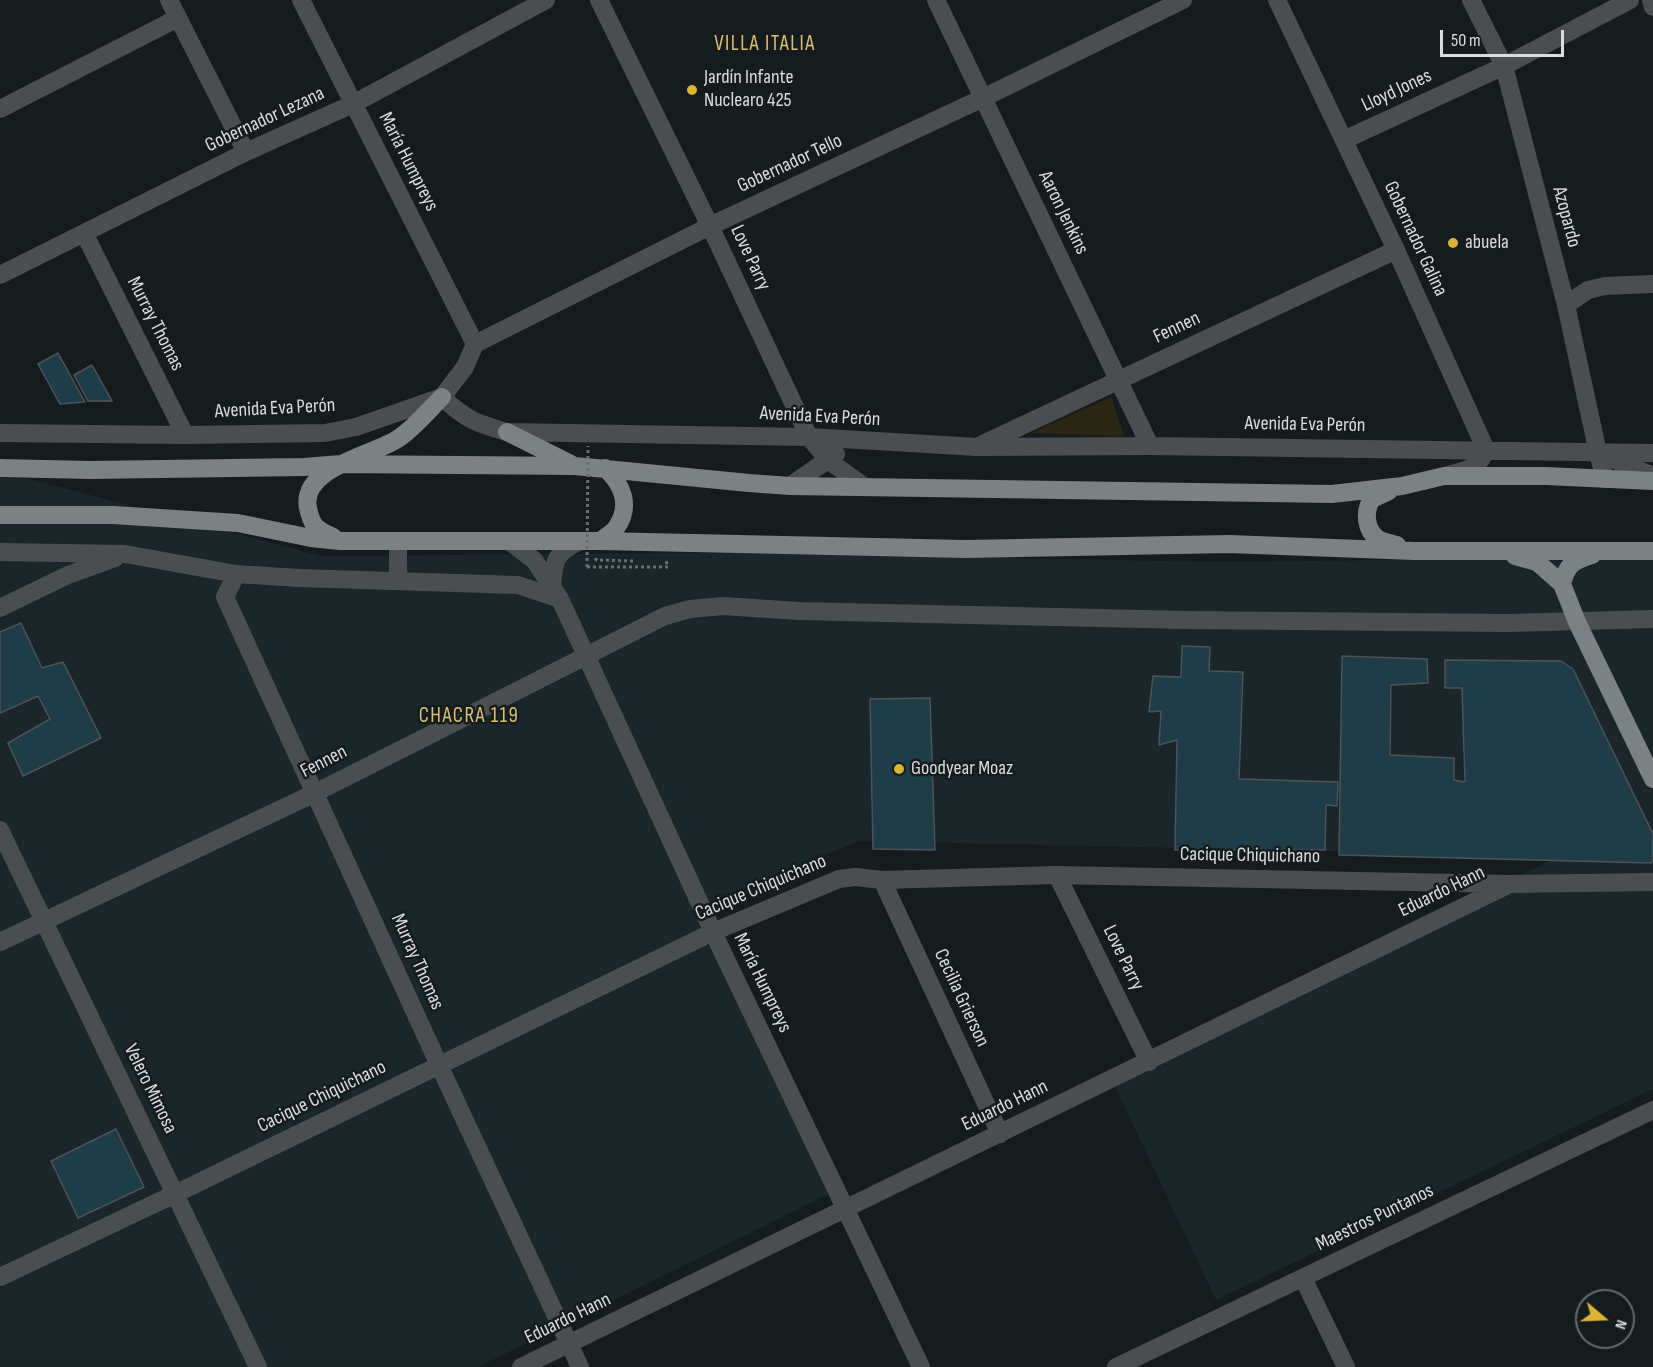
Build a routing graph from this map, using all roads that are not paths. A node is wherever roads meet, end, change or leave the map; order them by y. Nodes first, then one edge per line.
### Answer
1 (169, 0) edge
2 (301, 0) edge
3 (546, 0) edge
4 (599, 0) edge
5 (936, 0) edge
6 (1183, 0) edge
7 (1277, 0) edge
8 (1471, 0) edge
9 (1630, 0) edge
10 (1651, 0) edge
11 (1653, 7) edge
12 (178, 18) junction
13 (1504, 66) junction
14 (983, 98) junction
15 (353, 104) junction
16 (0, 109) edge
17 (1344, 140) junction
18 (246, 152) junction
19 (710, 226) junction
20 (84, 233) junction
21 (1396, 250) junction
22 (0, 275) edge
23 (1653, 284) edge
24 (1566, 305) junction
25 (475, 344) junction
26 (1118, 380) junction
27 (442, 397) junction
28 (507, 432) junction
29 (0, 433) edge
30 (185, 435) junction
31 (808, 437) junction
32 (852, 441) junction
33 (1150, 446) junction
34 (977, 447) junction
35 (1486, 450) junction
36 (1598, 453) junction
37 (1653, 453) edge
38 (829, 460) junction
39 (341, 464) junction
40 (576, 466) junction
41 (0, 468) edge
42 (605, 468) junction
43 (1444, 476) junction
44 (1653, 476) edge
45 (1605, 479) junction
46 (1653, 481) edge
47 (790, 486) junction
48 (1402, 486) junction
49 (865, 487) junction
50 (0, 515) edge
51 (340, 541) junction
52 (398, 541) junction
53 (508, 541) junction
54 (601, 541) junction
55 (578, 542) junction
56 (1414, 550) junction
57 (1495, 550) junction
58 (1653, 551) edge
59 (0, 552) edge
60 (1603, 552) junction
61 (125, 554) junction
62 (236, 574) junction
63 (398, 580) junction
64 (1562, 584) junction
65 (556, 592) junction
66 (0, 608) edge
67 (1653, 619) edge
68 (1577, 622) junction
69 (585, 654) junction
70 (1653, 779) edge
71 (315, 793) junction
72 (0, 830) edge
73 (1057, 875) junction
74 (882, 880) junction
75 (1653, 882) edge
76 (1509, 884) junction
77 (44, 920) junction
78 (712, 932) junction
79 (0, 942) edge
80 (1149, 1062) junction
81 (439, 1065) junction
82 (1653, 1110) edge
83 (999, 1134) junction
84 (175, 1194) junction
85 (845, 1209) junction
86 (0, 1277) edge
87 (1303, 1278) junction
88 (570, 1343) junction
89 (258, 1367) edge
90 (521, 1367) edge
91 (580, 1367) edge
92 (921, 1367) edge
93 (1116, 1367) edge
94 (1346, 1367) edge

1 - 12 street
2 - 15 street, María Humpreys
3 - 15 street, Gobernador Lezana
4 - 19 street, Love Parry
5 - 14 street, Aaron Jenkins
6 - 14 street, Gobernador Tello
7 - 17 street, Gobernador Galina
8 - 13 street, Azopardo
9 - 13 street, Lloyd Jones
10 - 11 street
12 - 16 street
12 - 18 street
13 - 17 street, Lloyd Jones
13 - 24 street, Azopardo
14 - 19 street, Gobernador Tello
14 - 26 street, Aaron Jenkins
15 - 18 street, Gobernador Lezana
15 - 25 street, María Humpreys
17 - 21 street, Gobernador Galina
18 - 20 street, Gobernador Lezana
19 - 25 street, Gobernador Tello
19 - 31 street, Love Parry
20 - 22 street, Gobernador Lezana
20 - 30 street, Murray Thomas
21 - 26 street, Fennen
21 - 35 street, Gobernador Galina
23 - 24 street
24 - 36 street, Azopardo
25 - 27 street
26 - 33 street, Aaron Jenkins
26 - 34 street, Fennen
27 - 28 street, Avenida Eva Perón
27 - 30 street, Avenida Eva Perón
27 - 39 main road
28 - 31 street, Avenida Eva Perón
28 - 40 main road
29 - 30 street, Avenida Eva Perón
31 - 32 street, Avenida Eva Perón
31 - 38 street, Love Parry
32 - 34 street, Avenida Eva Perón
32 - 38 street
33 - 34 street, Avenida Eva Perón
33 - 35 street, Avenida Eva Perón
35 - 36 street, Avenida Eva Perón
35 - 43 street
36 - 37 street, Avenida Eva Perón
36 - 44 street
36 - 45 street, Azopardo
38 - 47 street
38 - 49 street, Love Parry
39 - 40 main road
39 - 41 main road
39 - 51 main road
40 - 42 main road
42 - 47 main road
42 - 54 main road
43 - 45 main road
43 - 48 main road
45 - 46 main road
47 - 49 main road
48 - 49 main road
48 - 56 main road
50 - 51 main road
51 - 52 main road
52 - 53 main road
52 - 63 street
53 - 55 main road
53 - 65 street, María Humpreys
54 - 55 main road
54 - 56 main road
55 - 65 street
56 - 57 main road
57 - 60 main road
57 - 64 main road
58 - 60 main road
59 - 61 street
60 - 64 main road
61 - 62 street
61 - 66 street
62 - 63 street
62 - 71 street, Murray Thomas
63 - 65 street
64 - 68 main road
65 - 69 street, María Humpreys
67 - 68 street
68 - 69 street, Fennen
68 - 70 main road
69 - 71 street, Fennen
69 - 78 street, María Humpreys
71 - 77 street, Fennen
71 - 81 street, Murray Thomas
72 - 77 street, Velero Mimosa
73 - 74 street, Cacique Chiquichano
73 - 76 street, Cacique Chiquichano
73 - 80 street, Love Parry
74 - 78 street, Cacique Chiquichano
74 - 83 street, Cecilia Grierson
75 - 76 street, Cacique Chiquichano
76 - 80 street, Eduardo Hann
77 - 79 street, Fennen
77 - 84 street, Velero Mimosa
78 - 81 street, Cacique Chiquichano
78 - 85 street, María Humpreys
80 - 83 street, Eduardo Hann
81 - 84 street, Cacique Chiquichano
81 - 88 street, Murray Thomas
82 - 87 street, Maestros Puntanos
83 - 85 street, Eduardo Hann
84 - 86 street, Cacique Chiquichano
84 - 89 street, Velero Mimosa
85 - 88 street, Eduardo Hann
85 - 92 street, María Humpreys
87 - 93 street, Maestros Puntanos
87 - 94 street
88 - 90 street, Eduardo Hann
88 - 91 street, Murray Thomas

